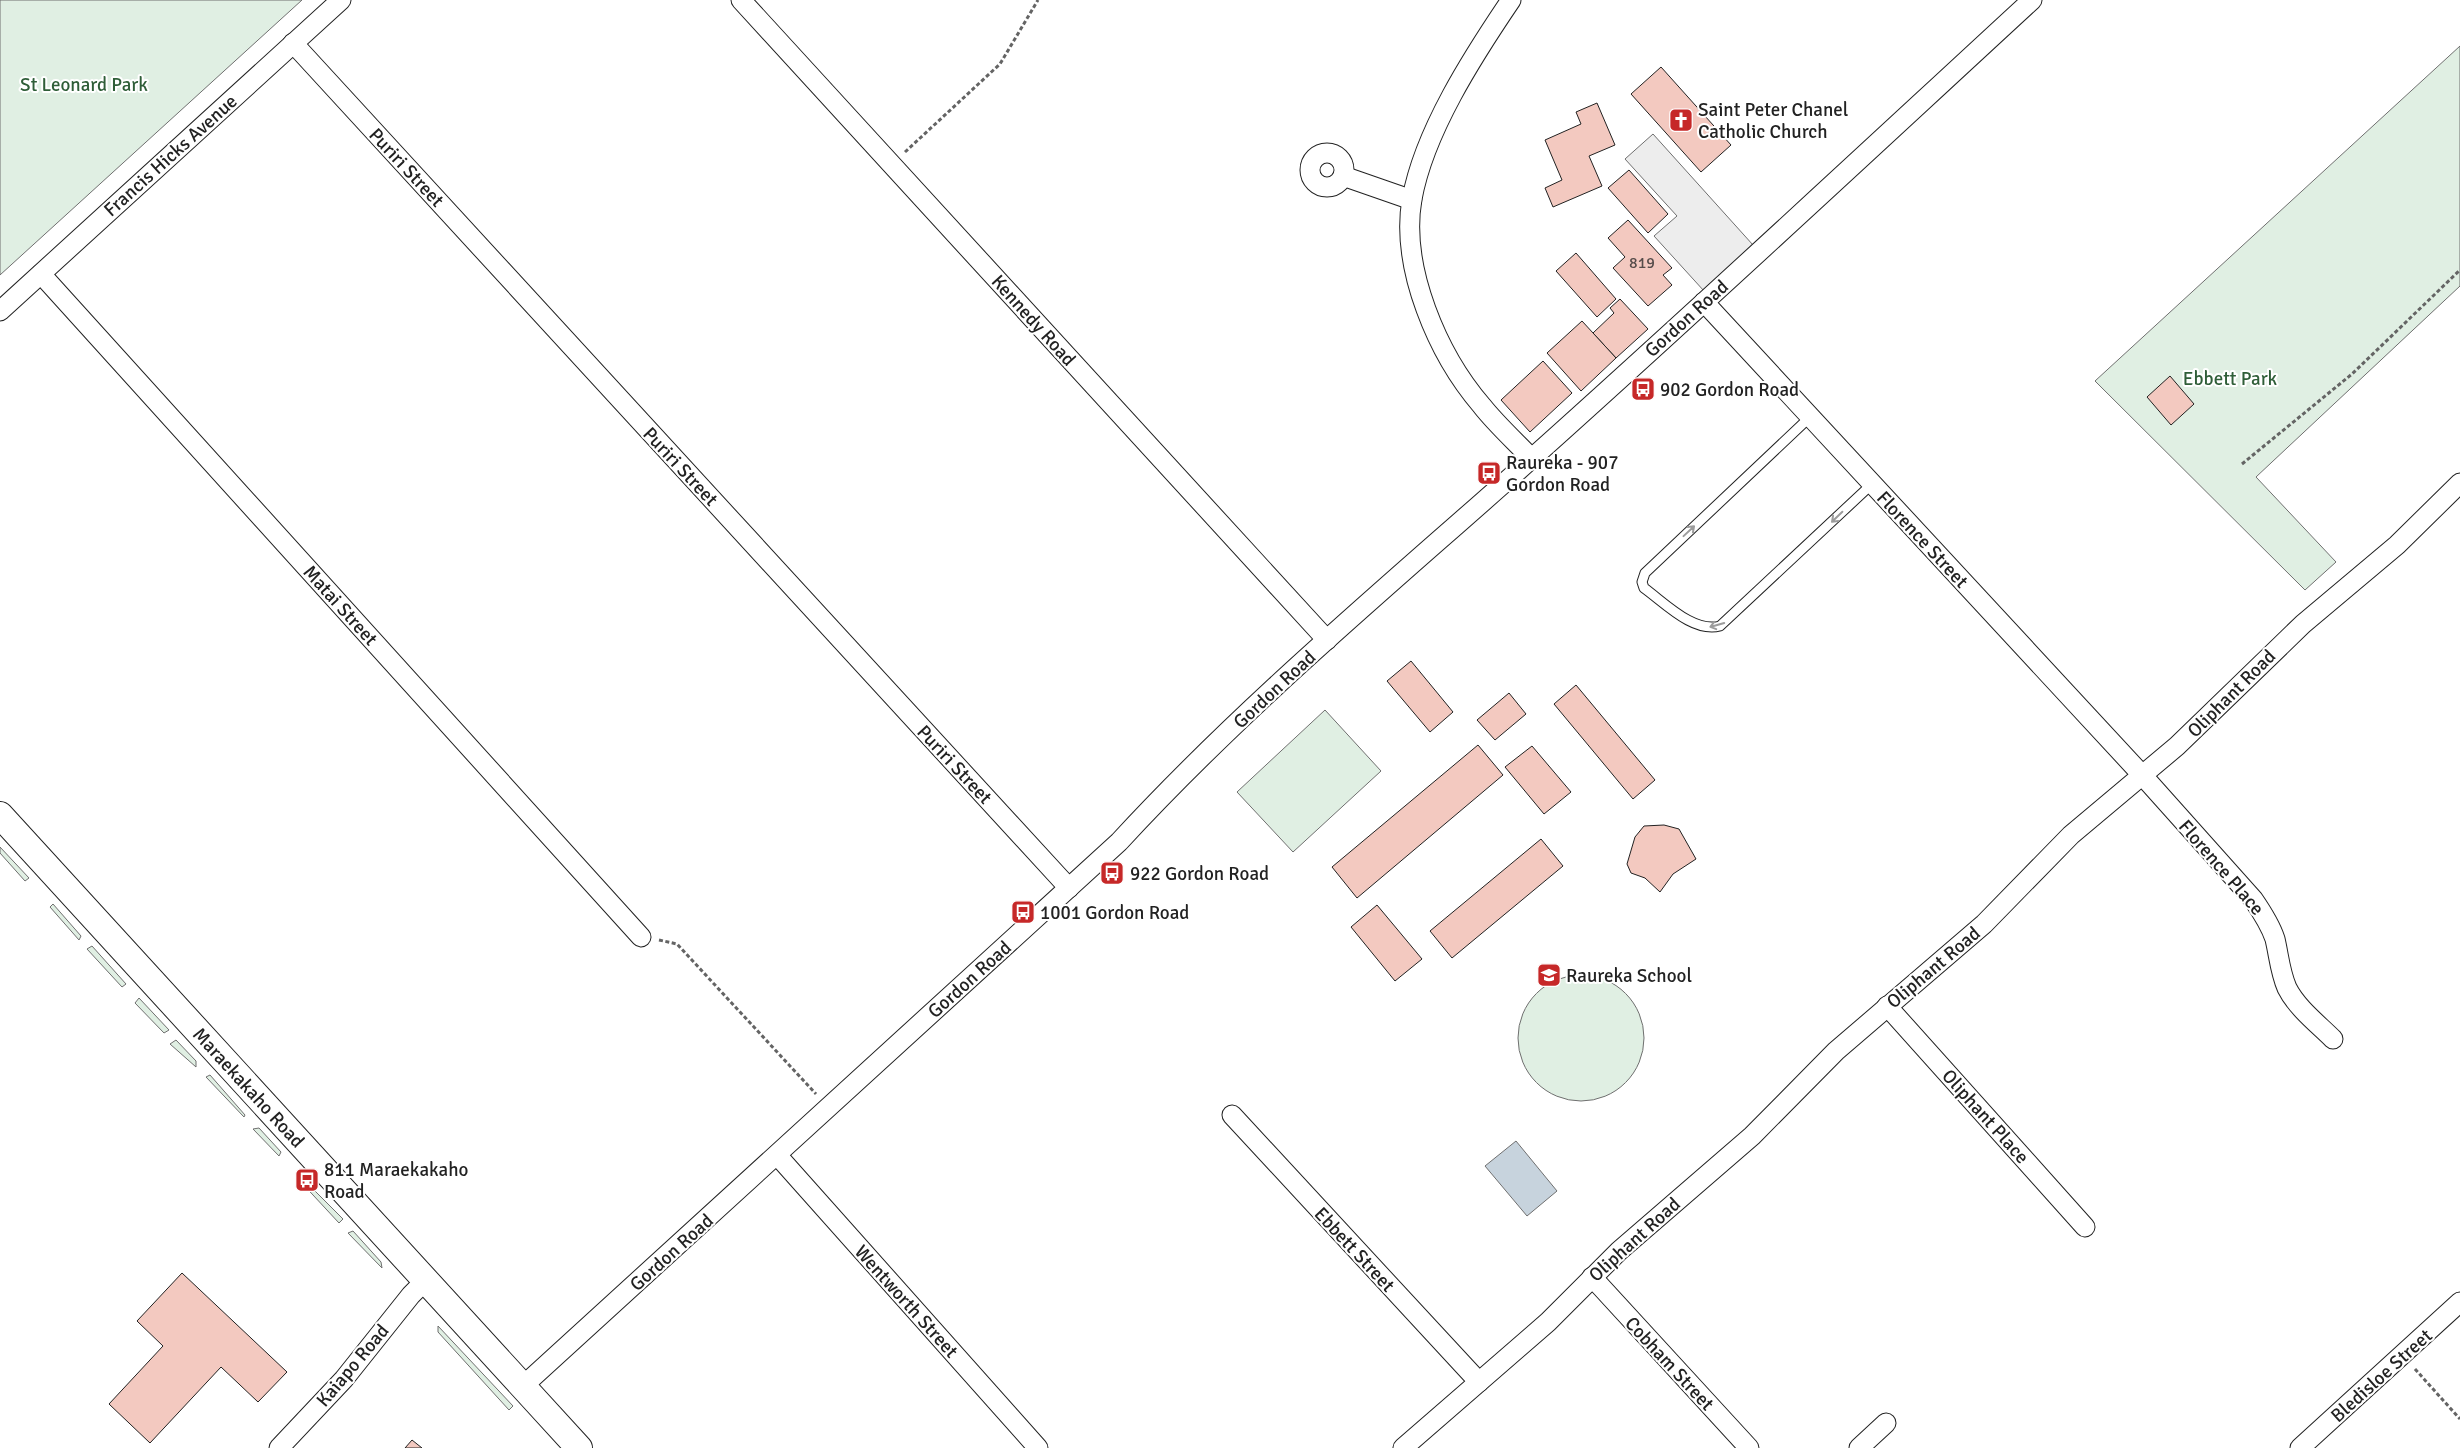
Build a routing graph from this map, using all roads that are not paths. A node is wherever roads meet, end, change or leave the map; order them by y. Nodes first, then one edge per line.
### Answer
1 (341, 0) edge
2 (741, 0) edge
3 (1511, 0) edge
4 (2032, 0) edge
5 (293, 43) junction
6 (1343, 176) dead end
7 (1412, 200) junction
8 (41, 274) junction
9 (1704, 302) junction
10 (0, 311) edge
11 (1810, 417) junction
12 (1532, 459) junction
13 (2460, 483) edge
14 (1872, 484) junction
15 (1326, 640) junction
16 (2143, 776) junction
17 (0, 815) edge
18 (1068, 888) junction
19 (641, 937) road end
20 (1887, 1006) junction
21 (2333, 1039) dead end
22 (1232, 1114) dead end
23 (777, 1154) junction
24 (2084, 1227) dead end
25 (1592, 1277) junction
26 (425, 1281) junction
27 (2460, 1302) edge
28 (1479, 1382) junction
29 (523, 1386) junction
30 (1886, 1423) dead end
31 (278, 1448) edge
32 (579, 1448) edge
33 (1038, 1448) edge
34 (1403, 1448) edge
35 (1749, 1448) edge
36 (1859, 1448) edge
37 (2300, 1448) edge

1 - 5 street, Francis Hicks Avenue
2 - 15 street, Kennedy Road
3 - 7 street
4 - 9 street, Gordon Road
5 - 8 street, Francis Hicks Avenue
5 - 18 street, Puriri Street
6 - 7 street
7 - 12 street
8 - 10 street, Francis Hicks Avenue
8 - 19 street, Matai Street
9 - 11 street, Florence Street
9 - 12 street, Gordon Road
11 - 14 street, Florence Street
14 -> 11 lane
12 - 15 street, Gordon Road
13 - 16 street, Oliphant Road
14 - 16 street, Florence Street
15 - 18 street, Gordon Road
16 - 20 street, Oliphant Road
16 - 21 street, Florence Place
17 - 26 main road, Maraekakaho Road
18 - 23 street, Gordon Road
20 - 24 street, Oliphant Place
20 - 25 street, Oliphant Road
22 - 28 street, Ebbett Street
23 - 29 street, Gordon Road
23 - 33 street, Wentworth Street
25 - 28 street, Oliphant Road
25 - 35 street, Cobham Street
26 - 29 main road, Maraekakaho Road
26 - 31 street, Kaiapo Road
27 - 37 street, Bledisloe Street
28 - 34 street, Oliphant Road
29 - 32 main road, Maraekakaho Road
30 - 36 street

